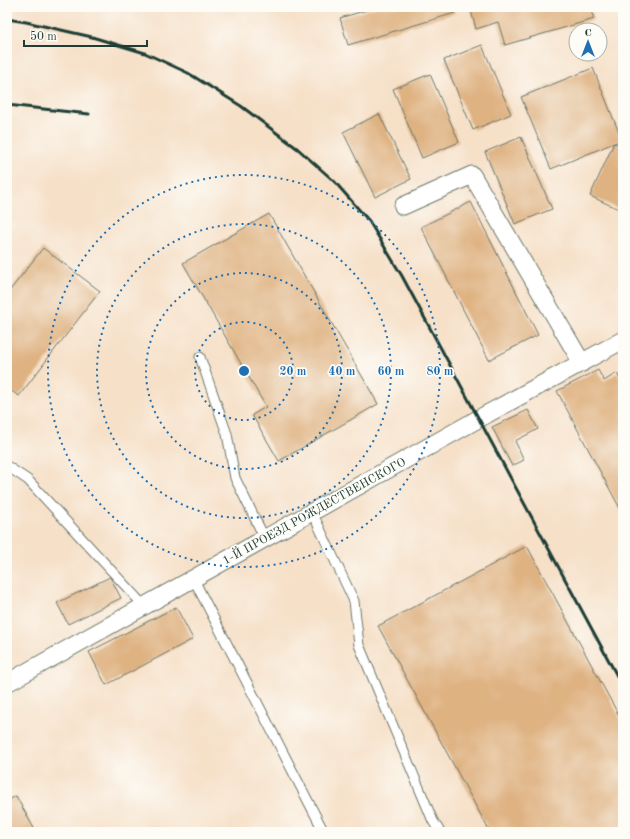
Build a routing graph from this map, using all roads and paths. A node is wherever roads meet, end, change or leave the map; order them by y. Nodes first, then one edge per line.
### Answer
1 (403, 206) dead end
2 (623, 340) edge
3 (200, 357) dead end
4 (582, 363) junction
5 (7, 466) edge
6 (312, 512) junction
7 (265, 539) junction
8 (193, 578) junction
9 (144, 606) junction
10 (8, 680) edge
11 (324, 832) edge
12 (440, 832) edge

1 - 4 street
2 - 4 street, 1-Й ПРОЕЗД РОЖДЕСТВЕНСКОГО
3 - 7 lane
4 - 6 street, 1-Й ПРОЕЗД РОЖДЕСТВЕНСКОГО
5 - 9 lane
6 - 7 street, 1-Й ПРОЕЗД РОЖДЕСТВЕНСКОГО
6 - 12 lane
7 - 8 street, 1-Й ПРОЕЗД РОЖДЕСТВЕНСКОГО
8 - 9 street, 1-Й ПРОЕЗД РОЖДЕСТВЕНСКОГО
8 - 11 lane
9 - 10 street, 1-Й ПРОЕЗД РОЖДЕСТВЕНСКОГО

